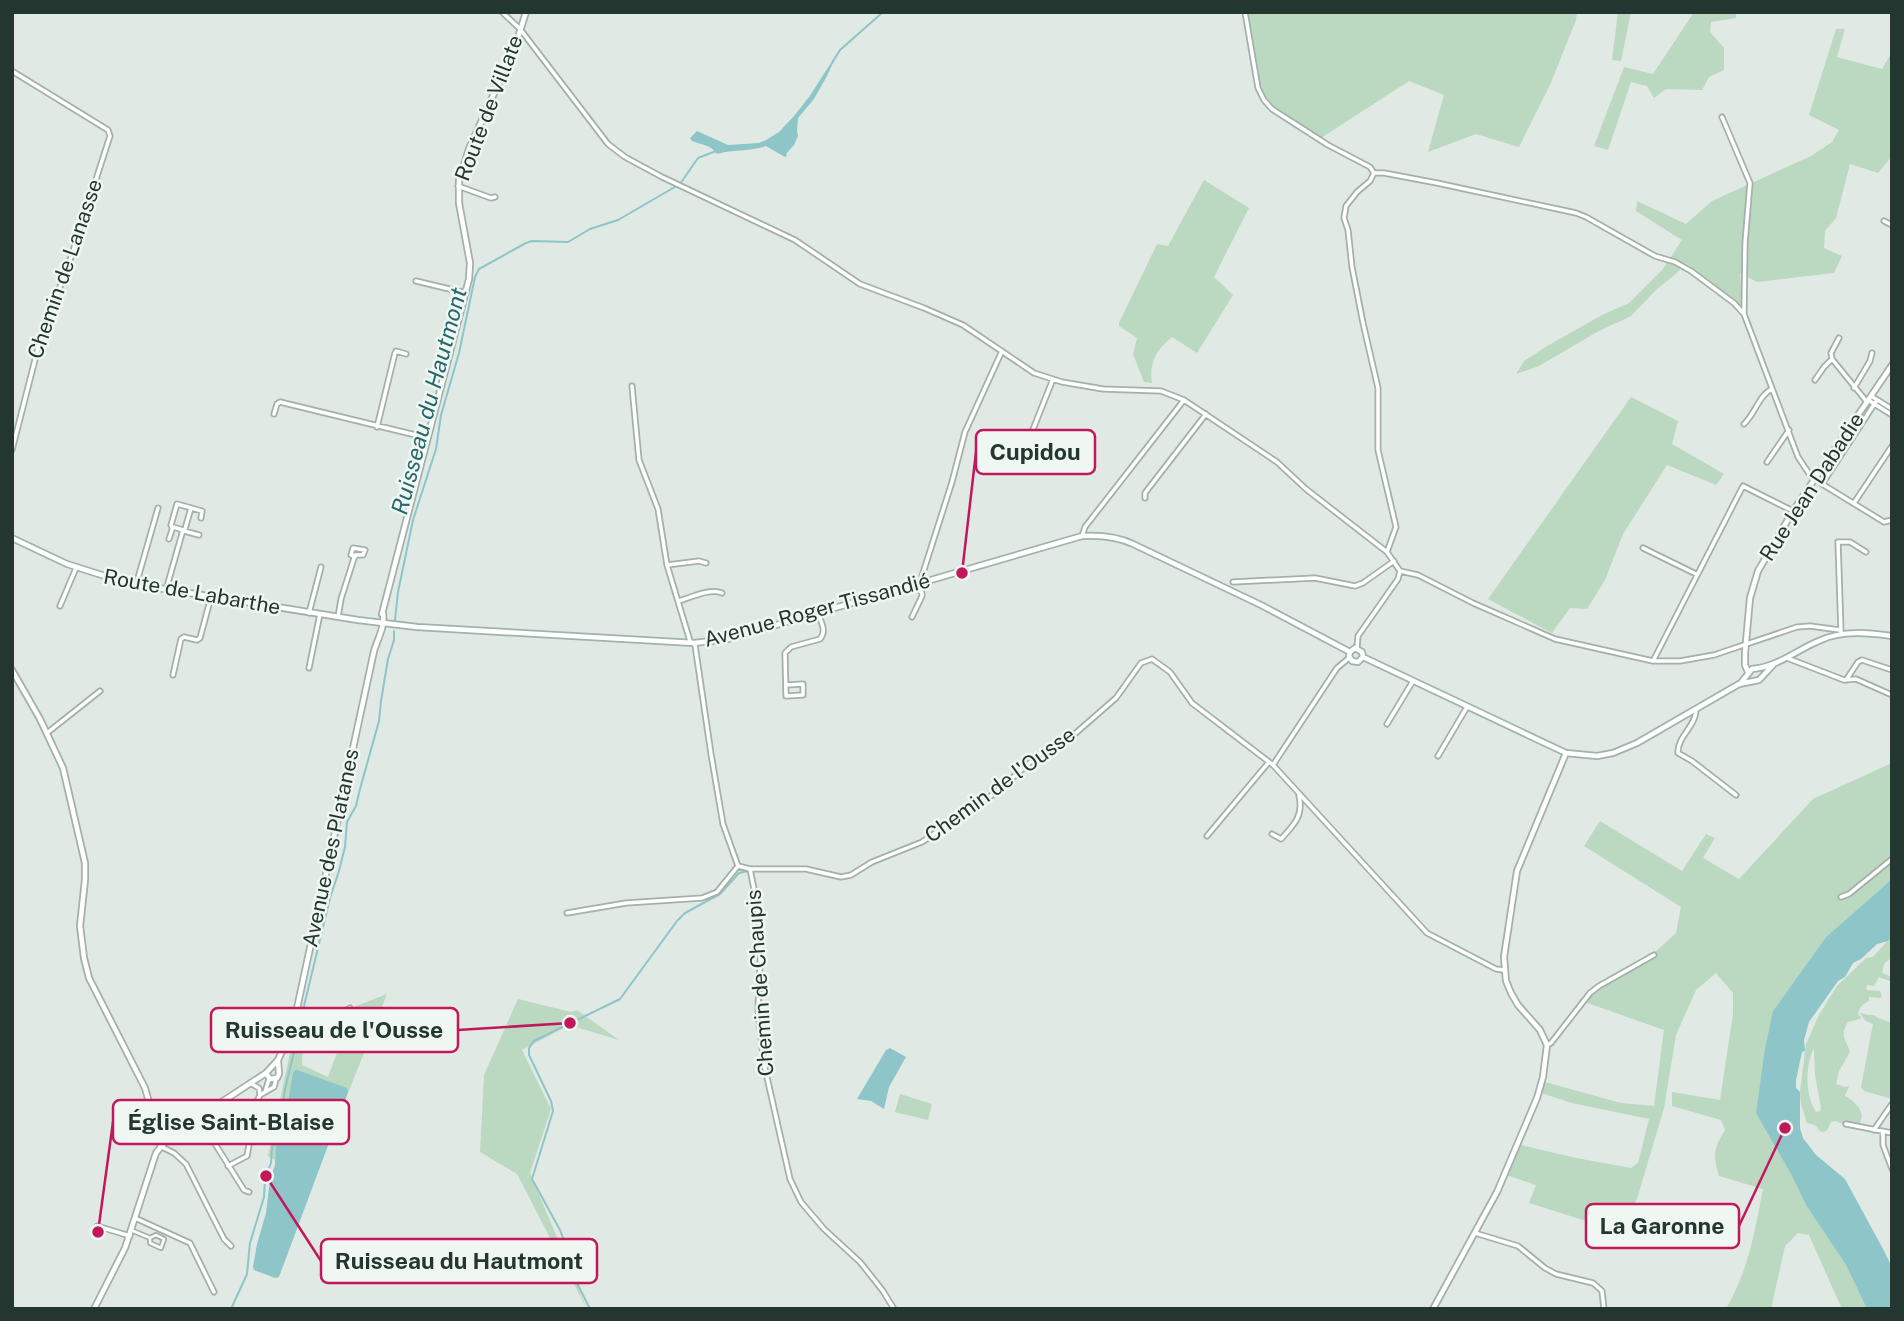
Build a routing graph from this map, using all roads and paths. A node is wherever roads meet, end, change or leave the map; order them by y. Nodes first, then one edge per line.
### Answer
1 (502, 12) edge
2 (526, 12) edge
3 (1245, 12) edge
4 (520, 29) junction
5 (12, 71) edge
6 (1722, 117) dead end
7 (1374, 173) junction
8 (458, 186) junction
9 (495, 197) dead end
10 (1884, 221) dead end
11 (1892, 225) edge
12 (416, 281) dead end
13 (466, 293) junction
14 (1744, 314) junction
15 (1839, 338) dead end
16 (1002, 351) junction
17 (1872, 353) dead end
18 (406, 354) dead end
19 (1832, 359) junction
20 (1892, 365) edge
21 (1053, 379) junction
22 (1815, 380) dead end
23 (632, 386) dead end
24 (1854, 388) junction
25 (1772, 389) junction
26 (1869, 399) junction
27 (1184, 400) junction
28 (1875, 402) junction
29 (1892, 412) edge
30 (274, 414) dead end
31 (1206, 414) junction
32 (1744, 424) dead end
33 (377, 427) junction
34 (1789, 430) junction
35 (429, 438) junction
36 (1028, 442) dead end
37 (1892, 446) edge
38 (12, 450) edge
39 (1767, 462) dead end
40 (1815, 480) junction
41 (1145, 498) dead end
42 (1854, 503) junction
43 (158, 508) dead end
44 (191, 508) junction
45 (1793, 511) junction
46 (201, 518) dead end
47 (1892, 520) edge
48 (172, 528) junction
49 (183, 530) junction
50 (199, 535) dead end
51 (1082, 536) junction
52 (12, 538) edge
53 (169, 539) dead end
54 (1643, 548) dead end
55 (1387, 552) junction
56 (1866, 552) dead end
57 (355, 557) dead end
58 (1394, 561) junction
59 (706, 563) dead end
60 (667, 565) junction
61 (321, 567) dead end
62 (76, 568) junction
63 (1401, 571) junction
64 (1696, 574) junction
65 (924, 581) junction
66 (1233, 582) dead end
67 (914, 584) junction
68 (136, 585) junction
69 (166, 590) junction
70 (722, 593) dead end
71 (211, 597) junction
72 (679, 601) junction
73 (60, 606) dead end
74 (309, 612) junction
75 (818, 613) junction
76 (320, 614) junction
77 (338, 617) junction
78 (912, 617) dead end
79 (381, 624) junction
80 (1841, 632) junction
81 (1892, 636) edge
82 (694, 643) junction
83 (1746, 643) junction
84 (1357, 648) junction
85 (1350, 655) junction
86 (1363, 657) junction
87 (1787, 658) junction
88 (1653, 660) junction
89 (1773, 665) junction
90 (309, 668) dead end
91 (12, 670) edge
92 (1892, 670) edge
93 (1752, 671) junction
94 (173, 675) dead end
95 (1762, 677) junction
96 (1413, 680) junction
97 (1846, 680) junction
98 (1752, 681) junction
99 (1740, 684) junction
100 (786, 685) junction
101 (100, 691) dead end
102 (1892, 695) edge
103 (1467, 707) junction
104 (1696, 709) junction
105 (1387, 724) dead end
106 (47, 733) junction
107 (1566, 753) junction
108 (1438, 757) dead end
109 (1271, 763) junction
110 (1299, 793) junction
111 (1736, 794) dead end
112 (1272, 834) dead end
113 (1207, 835) dead end
114 (1892, 859) edge
115 (738, 866) junction
116 (750, 869) junction
117 (1841, 897) dead end
118 (568, 913) dead end
119 (1654, 955) dead end
120 (1496, 970) junction
121 (1504, 970) junction
122 (1507, 983) junction
123 (350, 1008) dead end
124 (289, 1037) junction
125 (1548, 1045) junction
126 (278, 1060) junction
127 (271, 1068) junction
128 (278, 1071) junction
129 (268, 1077) junction
130 (276, 1079) junction
131 (250, 1083) junction
132 (265, 1092) junction
133 (260, 1095) junction
134 (1892, 1104) edge
135 (1846, 1124) dead end
136 (1874, 1130) junction
137 (206, 1131) dead end
138 (1884, 1132) junction
139 (1892, 1133) edge
140 (162, 1144) junction
141 (228, 1166) junction
142 (1892, 1169) edge
143 (249, 1192) dead end
144 (135, 1219) junction
145 (96, 1226) dead end
146 (130, 1233) junction
147 (1475, 1233) junction
148 (150, 1238) dead end
149 (231, 1246) dead end
150 (214, 1292) dead end
151 (94, 1309) edge
152 (894, 1309) edge
153 (1433, 1309) edge
154 (1604, 1309) edge

1 - 4 street
2 - 4 street, Route de Villate
3 - 7 street
4 - 8 street, Route de Villate
4 - 16 street
5 - 38 street, Chemin de Lanasse
6 - 14 street
7 - 14 street
7 - 55 street
8 - 9 street
8 - 13 street, Route de Villate
10 - 11 street
12 - 13 street
13 - 35 street, Route de Villate
14 - 25 street
15 - 19 street
16 - 21 street
16 - 65 street
17 - 24 street
18 - 33 street
19 - 22 street
19 - 24 street
20 - 26 street, Rue Jean Dabadie
21 - 27 street
21 - 36 street
23 - 60 street
24 - 26 street
25 - 32 street
25 - 34 street
26 - 28 street
26 - 40 street, Rue Jean Dabadie
27 - 31 street
27 - 51 street
28 - 29 street
28 - 42 street
30 - 33 street
31 - 41 street
31 - 55 street
33 - 35 street
34 - 39 street
34 - 40 street
35 - 79 street, Route de Villate
37 - 42 street
40 - 45 street, Rue Jean Dabadie
42 - 47 street
43 - 68 street
44 - 46 street
44 - 48 street
44 - 49 street
45 - 64 street
45 - 83 street, Rue Jean Dabadie
48 - 49 street
48 - 53 street
49 - 50 street
49 - 69 street
51 - 65 street, Avenue Roger Tissandié
51 - 85 street, Avenue Roger Tissandié
52 - 62 street, Route de Labarthe
54 - 64 street
55 - 58 street
56 - 80 street
57 - 77 street
58 - 63 street
58 - 66 street
59 - 60 street
60 - 72 street
61 - 74 street
62 - 68 street, Route de Labarthe
62 - 73 street
63 - 84 street
63 - 88 street
64 - 88 street
65 - 67 street, Avenue Roger Tissandié
67 - 75 street, Avenue Roger Tissandié
67 - 78 street
68 - 69 street, Route de Labarthe
69 - 71 street, Route de Labarthe
70 - 72 street
71 - 74 street, Route de Labarthe
71 - 94 street
72 - 82 street
74 - 76 street, Route de Labarthe
75 - 82 street, Avenue Roger Tissandié
75 - 100 street
76 - 77 street, Route de Labarthe
76 - 90 street
77 - 79 street, Route de Labarthe
79 - 82 street, Avenue Roger Tissandié
79 - 124 street, Avenue des Platanes
80 - 81 street
80 - 83 street
80 - 87 street
82 - 115 street
83 - 88 street
83 - 93 street, Rue Jean Dabadie
84 - 85 street
84 - 86 street
85 - 86 street
85 - 109 street
86 - 96 street
87 - 89 street
87 - 97 street
89 - 93 street
89 - 95 street
91 - 106 street
92 - 97 street
93 - 95 street
93 - 98 street
93 - 99 street
95 - 98 street
96 - 103 street
96 - 105 street
97 - 102 street
98 - 99 street
99 - 104 street
100 - 100 street
101 - 106 street
103 - 107 street
103 - 108 street
104 - 107 street
104 - 111 street
106 - 140 street
107 - 121 street
109 - 110 street, Chemin de l'Ousse
109 - 113 street
109 - 116 street, Chemin de l'Ousse
110 - 112 street
110 - 120 street, Chemin de l'Ousse
114 - 117 street
115 - 116 street, Chemin de l'Ousse
115 - 118 street
116 - 152 street, Chemin de Chaupis
119 - 125 street
120 - 121 street, Chemin de l'Ousse
120 - 122 street, Chemin de l'Ousse
121 - 122 street
122 - 125 street
123 - 124 street
124 - 126 street, Avenue des Platanes
125 - 147 street
126 - 127 street, Avenue des Platanes
126 - 128 street, Avenue des Platanes
127 - 128 street
127 - 129 street, Avenue des Platanes
128 - 130 street, Avenue des Platanes
129 - 130 street
129 - 131 street
129 - 132 street
130 - 132 street
131 - 133 street
131 - 140 street
132 - 133 street
133 - 141 street
134 - 136 street
135 - 136 street
136 - 138 street
137 - 141 street
138 - 139 street
138 - 142 street
140 - 144 street
140 - 149 street
141 - 143 street
144 - 146 street
144 - 150 street
145 - 146 street
146 - 148 street
146 - 151 street
147 - 153 street
147 - 154 street

